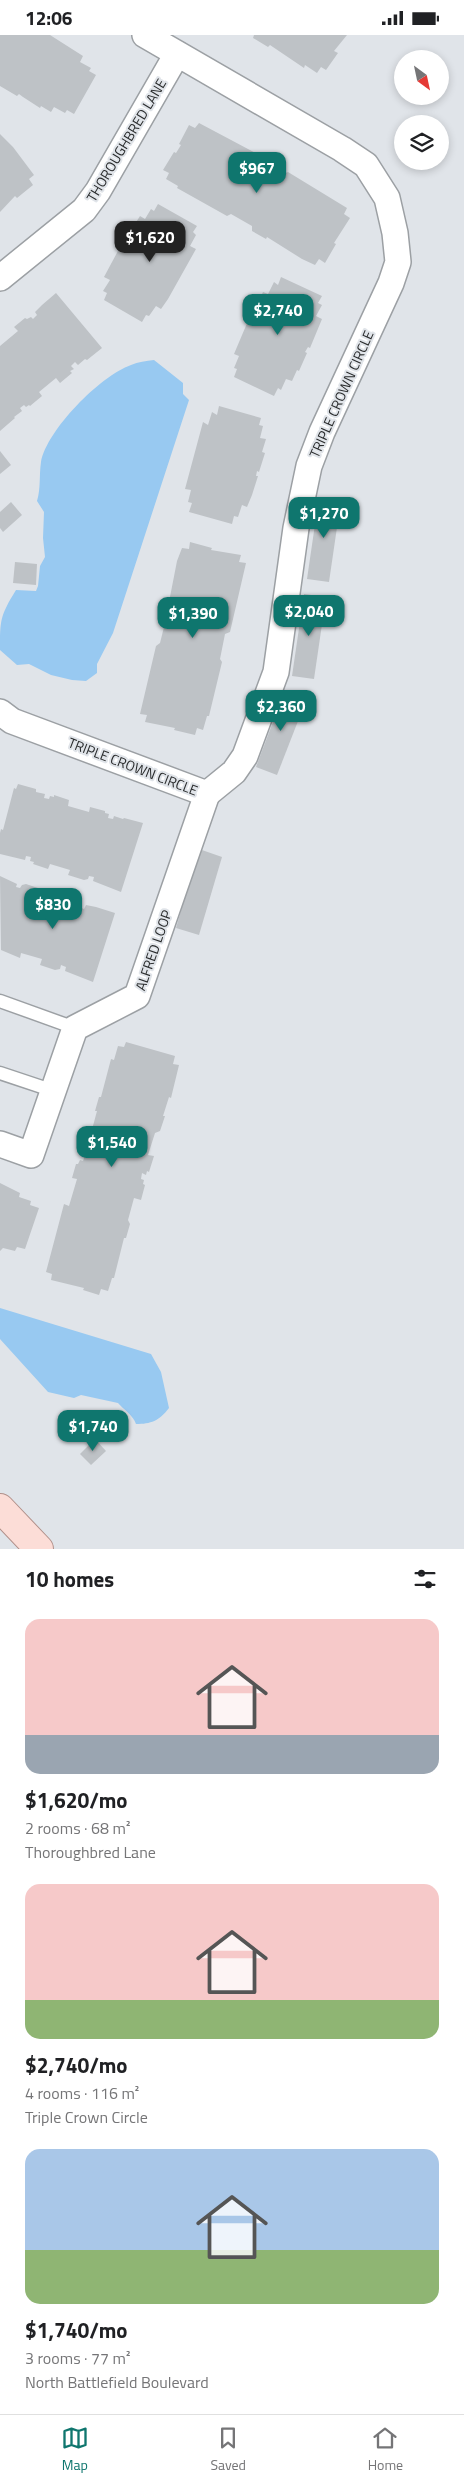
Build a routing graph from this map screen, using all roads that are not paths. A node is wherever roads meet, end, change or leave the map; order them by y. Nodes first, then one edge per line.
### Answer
1 (145, 35) edge
2 (177, 54) junction
3 (0, 278) edge
4 (0, 712) edge
5 (207, 794) junction
6 (0, 1001) edge
7 (75, 1028) junction
8 (0, 1073) edge
9 (54, 1091) junction
10 (0, 1144) edge
11 (0, 1508) edge
12 (39, 1549) edge

1 - 2 street, TRIPLE CROWN CIRCLE
2 - 3 street, THOROUGHBRED LANE
2 - 5 street, TRIPLE CROWN CIRCLE
4 - 5 street, TRIPLE CROWN CIRCLE
5 - 7 street, ALFRED LOOP
6 - 7 lane
7 - 9 street
8 - 9 lane
9 - 10 street
11 - 12 main road

